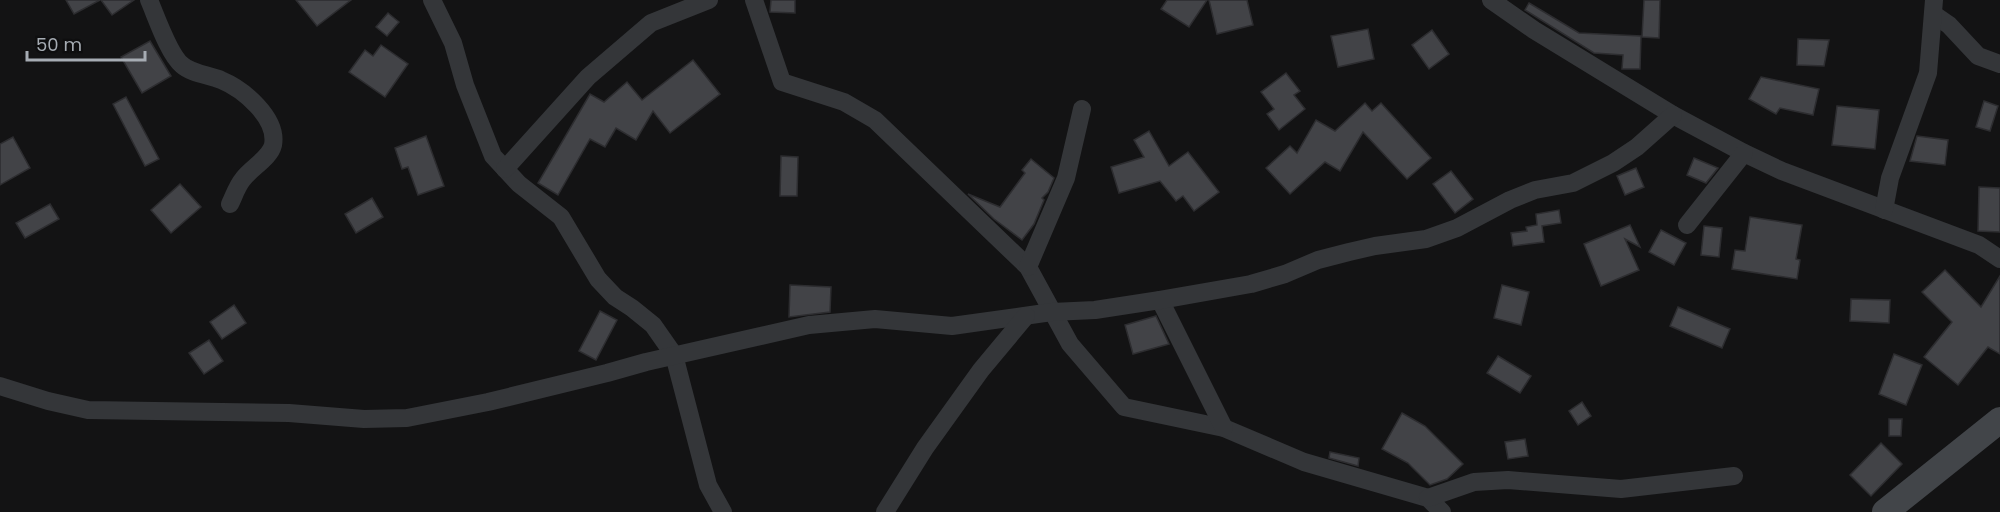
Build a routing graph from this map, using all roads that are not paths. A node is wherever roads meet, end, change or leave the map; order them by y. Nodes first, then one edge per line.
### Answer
1 (148, 0) edge
2 (432, 0) edge
3 (709, 0) edge
4 (754, 0) edge
5 (1491, 0) edge
6 (1933, 7) edge
7 (2000, 64) edge
8 (1082, 109) dead end
9 (1673, 115) junction
10 (1744, 153) junction
11 (506, 169) junction
12 (230, 204) dead end
13 (1884, 210) junction
14 (1687, 225) dead end
15 (2000, 259) edge
16 (1028, 267) junction
17 (1160, 300) junction
18 (1052, 312) junction
19 (1026, 316) junction
20 (674, 355) junction
21 (0, 386) edge
22 (2000, 420) edge
23 (1224, 428) junction
24 (1734, 476) dead end
25 (1428, 498) junction
26 (1899, 508) edge
27 (723, 512) edge
28 (885, 512) edge
29 (1442, 512) edge

1 - 12 street
2 - 11 street
3 - 11 street
4 - 16 street
5 - 9 street
6 - 7 street
6 - 13 street
8 - 16 street
9 - 10 street
9 - 17 street
10 - 13 street
10 - 14 street
11 - 20 street
13 - 15 street
16 - 18 street
17 - 18 street
17 - 23 street
18 - 19 street
18 - 23 street
19 - 20 street
19 - 28 street
20 - 21 street
20 - 27 street
22 - 26 main road
23 - 25 street
24 - 25 street
25 - 29 street

